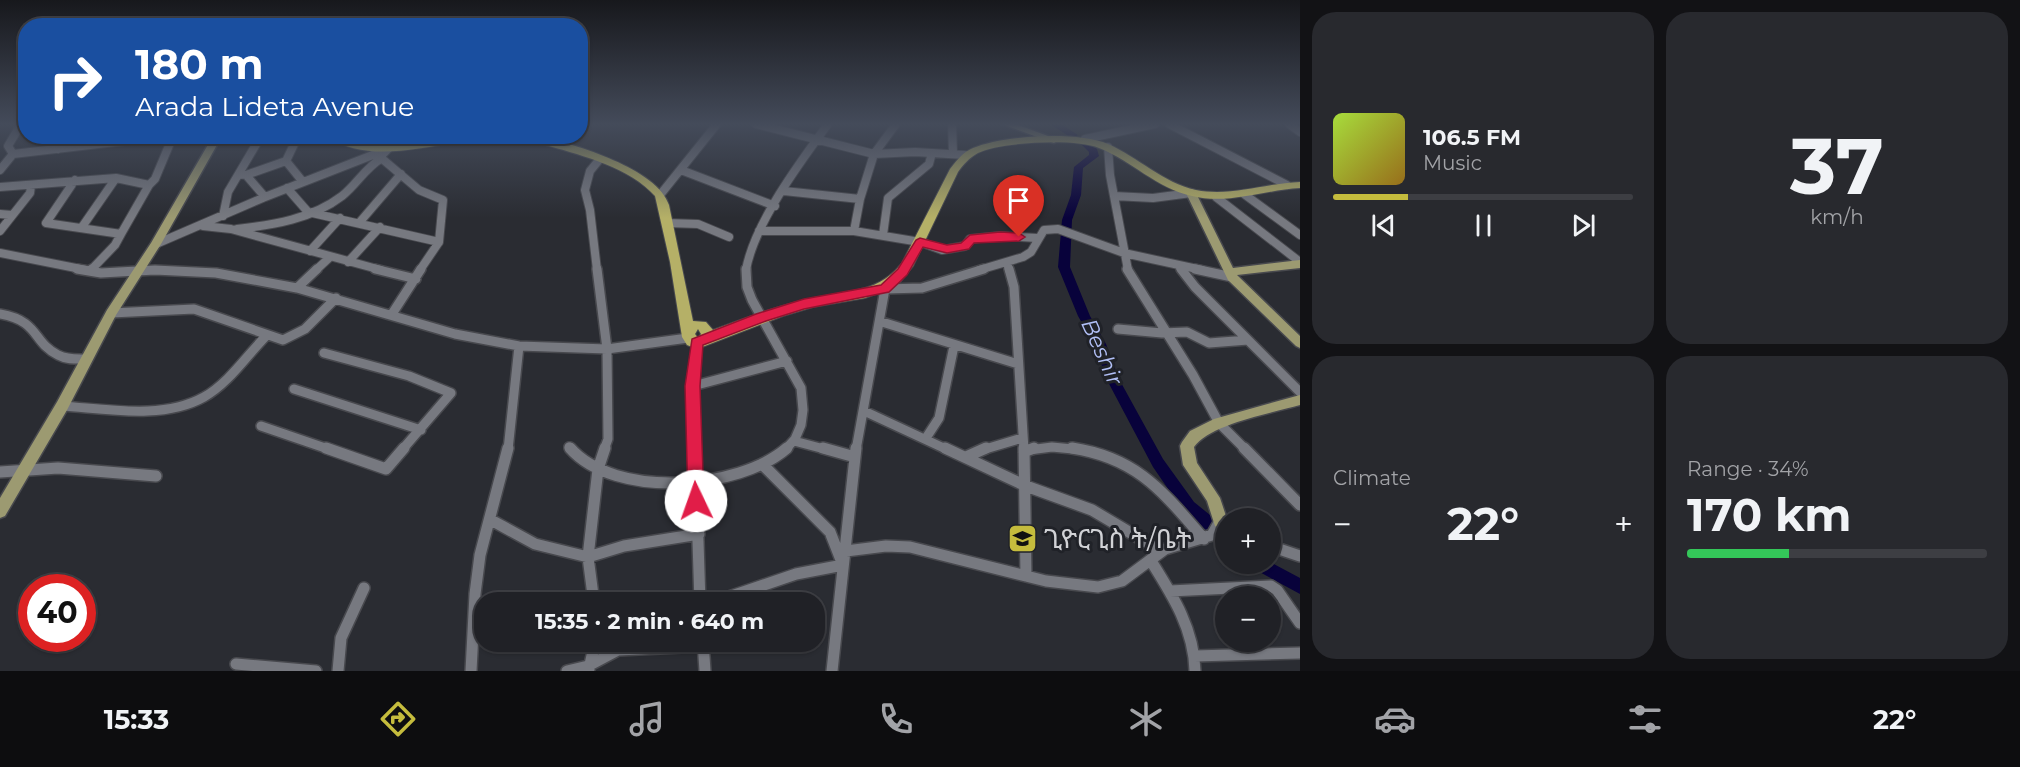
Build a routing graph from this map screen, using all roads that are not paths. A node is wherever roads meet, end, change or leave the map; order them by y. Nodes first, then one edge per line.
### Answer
1 (12, 155) edge
2 (165, 155) edge
3 (207, 155) edge
4 (252, 155) edge
5 (289, 155) edge
6 (370, 155) edge
7 (381, 155) edge
8 (586, 155) edge
9 (692, 155) edge
10 (806, 155) edge
11 (874, 155) edge
12 (931, 155) edge
13 (959, 155) edge
14 (1108, 155) edge
15 (1120, 155) edge
16 (1234, 155) edge
17 (382, 158) junction
18 (599, 160) junction
19 (286, 161) junction
20 (0, 170) edge
21 (681, 170) junction
22 (243, 174) junction
23 (401, 174) junction
24 (116, 178) junction
25 (75, 180) junction
26 (303, 182) junction
27 (149, 185) junction
28 (1296, 185) edge
29 (31, 186) junction
30 (0, 187) edge
31 (287, 188) junction
32 (784, 191) junction
33 (1191, 193) junction
34 (1244, 194) junction
35 (660, 195) junction
36 (1114, 196) junction
37 (265, 197) junction
38 (1216, 197) junction
39 (860, 199) junction
40 (775, 207) junction
41 (308, 212) junction
42 (0, 214) edge
43 (12, 215) junction
44 (223, 216) junction
45 (340, 218) junction
46 (359, 223) junction
47 (667, 223) junction
48 (200, 226) junction
49 (82, 227) junction
50 (380, 228) junction
51 (231, 229) junction
52 (0, 231) edge
53 (759, 231) junction
54 (854, 231) junction
55 (121, 234) junction
56 (883, 235) junction
57 (1300, 235) edge
58 (729, 237) dead end
59 (1037, 238) junction
60 (439, 242) junction
61 (920, 243) junction
62 (156, 244) junction
63 (310, 251) junction
64 (0, 253) edge
65 (1124, 253) junction
66 (330, 257) junction
67 (348, 262) junction
68 (1006, 263) junction
69 (1300, 263) edge
70 (1178, 265) junction
71 (90, 271) junction
72 (1300, 271) edge
73 (137, 272) junction
74 (1226, 274) junction
75 (416, 279) junction
76 (297, 288) junction
77 (885, 289) junction
78 (336, 298) junction
79 (111, 313) junction
80 (0, 314) edge
81 (392, 314) junction
82 (761, 317) junction
83 (882, 322) junction
84 (1118, 329) dead end
85 (1166, 332) junction
86 (698, 334) junction
87 (267, 335) junction
88 (1248, 340) junction
89 (1300, 343) edge
90 (519, 346) junction
91 (954, 346) junction
92 (607, 350) junction
93 (324, 352) dead end
94 (87, 359) junction
95 (787, 361) junction
96 (1018, 364) junction
97 (693, 386) junction
98 (294, 389) dead end
99 (1300, 392) edge
100 (1300, 400) edge
101 (62, 406) junction
102 (864, 411) junction
103 (1219, 423) junction
104 (261, 426) dead end
105 (421, 430) junction
106 (927, 438) junction
107 (1022, 438) junction
108 (794, 441) junction
109 (569, 447) dead end
110 (1024, 452) junction
111 (855, 456) junction
112 (966, 457) junction
113 (762, 464) junction
114 (26, 467) junction
115 (598, 469) junction
116 (0, 472) edge
117 (156, 477) dead end
118 (695, 484) junction
119 (1026, 486) junction
120 (1300, 505) edge
121 (0, 511) edge
122 (1215, 519) edge
123 (491, 520) junction
124 (1215, 528) edge
125 (1215, 529) edge
126 (699, 534) junction
127 (1281, 550) edge
128 (846, 551) junction
129 (1161, 551) junction
130 (1300, 556) edge
131 (588, 558) junction
132 (1151, 561) junction
133 (843, 565) junction
134 (1026, 576) junction
135 (364, 588) dead end
136 (1170, 591) junction
137 (593, 592) edge
138 (700, 592) edge
139 (743, 592) edge
140 (1300, 623) edge
141 (593, 652) edge
142 (615, 652) edge
143 (704, 652) edge
144 (1300, 653) edge
145 (236, 664) dead end
146 (1198, 665) edge
147 (589, 669) edge
148 (316, 671) edge
149 (338, 671) edge
150 (471, 671) edge
151 (567, 671) edge
152 (705, 671) edge
153 (832, 671) edge

1 - 20 street
2 - 27 street
3 - 62 main road
4 - 22 street
5 - 19 street
6 - 26 street
7 - 17 street
8 - 18 highway
9 - 21 street
10 - 32 street
11 - 39 street
12 - 56 street
13 - 61 highway
14 - 36 street
15 - 33 highway
16 - 28 street
17 - 23 street
17 - 41 street
18 - 35 highway
18 - 92 street
19 - 22 street
19 - 26 street
21 - 35 street
21 - 40 street
22 - 37 street
22 - 44 street
23 - 46 street
23 - 60 street
24 - 25 street
24 - 27 street
24 - 49 street
25 - 29 street
25 - 49 street
26 - 31 street
27 - 55 street
28 - 34 highway
29 - 30 street
29 - 43 street
31 - 37 street
31 - 41 street
32 - 39 street
32 - 40 street
33 - 36 street
33 - 38 highway
33 - 74 main road
34 - 38 highway
34 - 57 street
35 - 47 highway
36 - 65 street
37 - 44 street
38 - 69 street
39 - 54 street
40 - 53 street
41 - 45 street
41 - 51 street
42 - 43 street
43 - 52 street
44 - 48 street
45 - 46 street
45 - 63 street
46 - 50 street
47 - 58 street
47 - 86 highway
48 - 51 street
48 - 62 street
49 - 55 street
50 - 60 street
50 - 67 street
51 - 63 street
53 - 54 street
53 - 82 street
54 - 56 street
55 - 71 street
56 - 61 street
59 - 61 street
59 - 65 street
59 - 68 street
60 - 75 street
61 - 77 highway
62 - 73 main road
63 - 66 street
64 - 71 street
65 - 70 street
65 - 85 street
66 - 67 street
66 - 76 street
67 - 75 street
68 - 77 street
68 - 96 street
69 - 74 main road
70 - 74 street
70 - 88 street
71 - 73 street
72 - 74 main road
73 - 76 street
73 - 79 main road
74 - 89 main road
75 - 81 street
76 - 78 street
77 - 82 highway
77 - 83 street
78 - 81 street
78 - 87 street
79 - 87 street
79 - 94 main road
80 - 94 street
81 - 90 street
82 - 86 highway
82 - 95 street
83 - 91 street
83 - 102 street
84 - 85 street
85 - 88 street
85 - 103 street
86 - 92 street
86 - 97 street
87 - 101 street
88 - 99 street
90 - 92 street
90 - 123 street
91 - 96 street
91 - 106 street
92 - 115 street
93 - 105 street
94 - 101 main road
95 - 97 street
95 - 108 street
96 - 107 street
97 - 118 street
98 - 105 street
100 - 103 main road
101 - 114 main road
102 - 106 street
102 - 111 street
103 - 120 street
103 - 122 main road
104 - 105 street
106 - 112 street
107 - 110 street
107 - 112 street
108 - 111 street
108 - 113 street
109 - 115 street
110 - 119 street
110 - 124 street
111 - 128 street
112 - 119 street
113 - 118 street
113 - 133 street
114 - 116 street
114 - 117 street
114 - 121 main road
115 - 118 street
115 - 131 street
118 - 126 street
119 - 129 street
119 - 134 street
123 - 131 street
123 - 150 street
125 - 129 street
126 - 131 street
126 - 138 street
127 - 130 street
128 - 133 street
128 - 134 street
129 - 132 street
131 - 137 street
132 - 134 street
132 - 136 street
133 - 139 street
133 - 153 street
135 - 149 street
136 - 140 street
136 - 146 street
141 - 147 street
142 - 147 street
143 - 152 street
144 - 146 street
145 - 148 street
147 - 151 street

